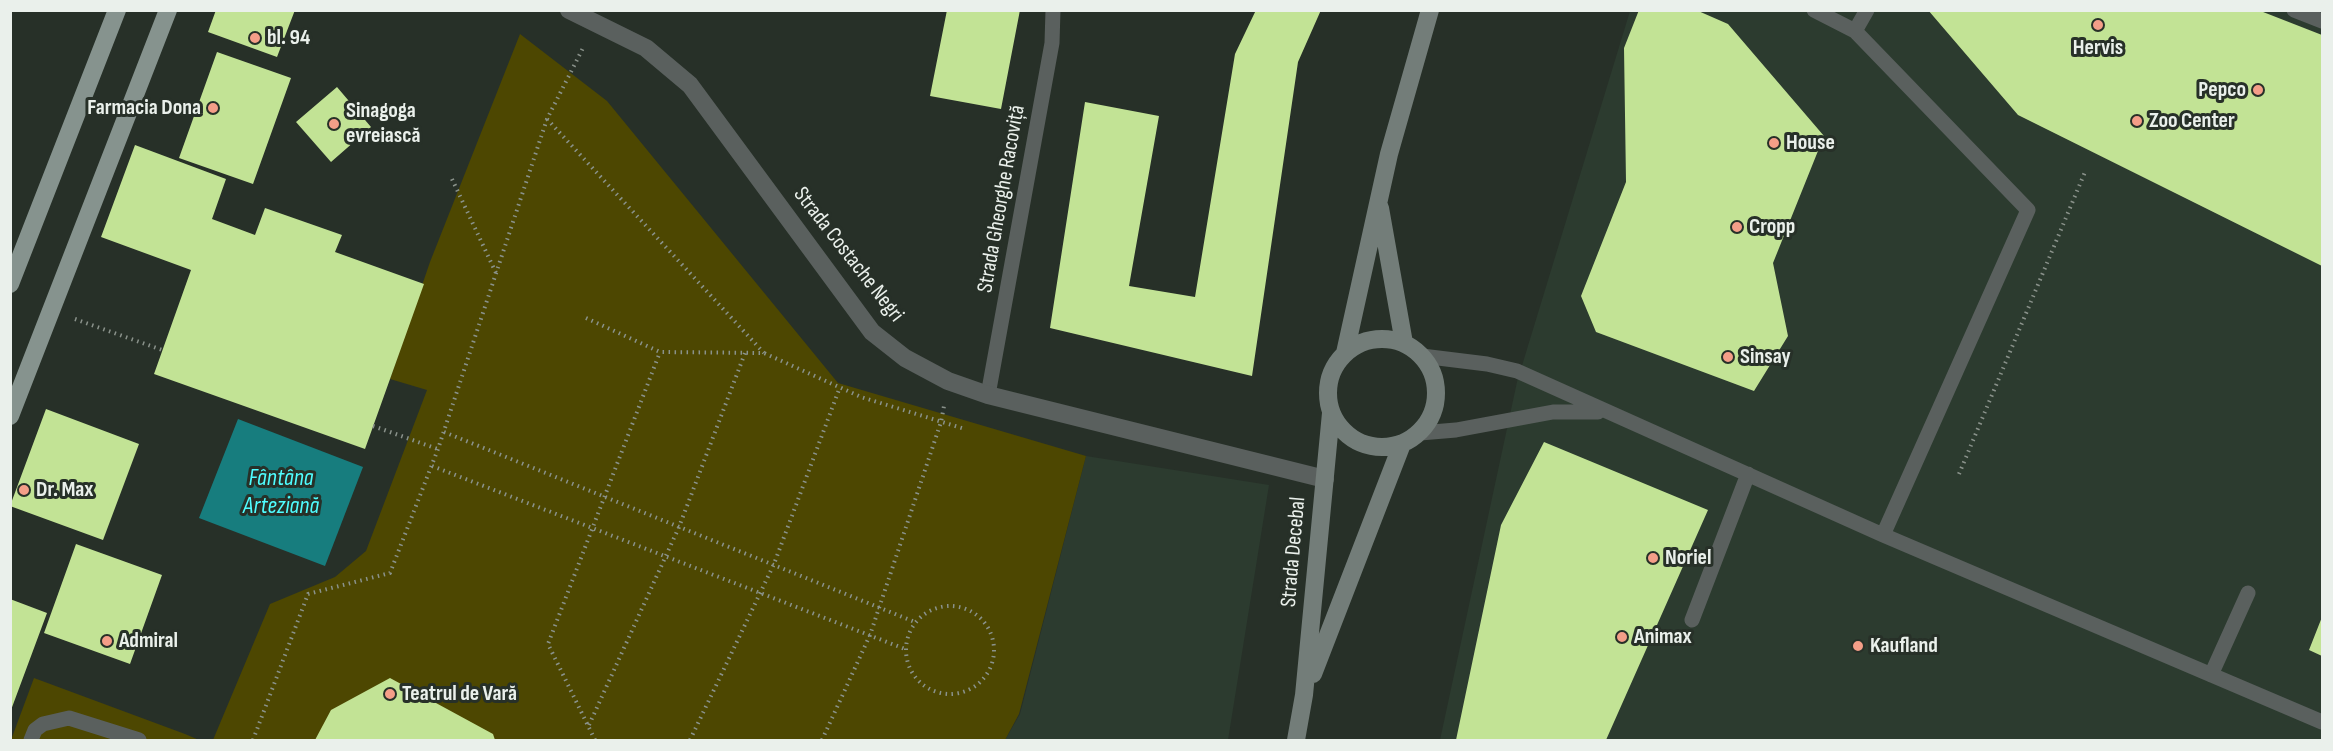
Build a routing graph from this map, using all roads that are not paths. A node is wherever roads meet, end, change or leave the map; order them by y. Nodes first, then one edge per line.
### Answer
1 (117, 10) edge
2 (168, 10) edge
3 (569, 10) edge
4 (1053, 10) edge
5 (1430, 10) edge
6 (1814, 10) edge
7 (1866, 10) edge
8 (2294, 10) edge
9 (2322, 21) edge
10 (1855, 31) junction
11 (1378, 198) junction
12 (10, 284) edge
13 (1404, 344) junction
14 (1345, 354) junction
15 (1422, 356) junction
16 (988, 395) junction
17 (1604, 412) junction
18 (1331, 413) junction
19 (10, 416) edge
20 (1420, 433) junction
21 (1402, 444) junction
22 (1748, 474) junction
23 (1325, 479) junction
24 (1883, 535) junction
25 (2248, 593) dead end
26 (1692, 620) dead end
27 (2211, 675) junction
28 (1304, 695) junction
29 (2322, 722) edge
30 (30, 741) edge
31 (139, 741) edge
32 (1296, 741) edge

1 - 12 main road
2 - 19 main road
3 - 16 street, Strada Costache Negri
4 - 16 lane, Strada Gheorghe Racoviță
5 - 11 main road
6 - 10 lane
7 - 10 lane
8 - 9 lane
10 - 24 lane
11 - 13 main road
11 - 14 main road
13 - 14 main road
13 - 15 main road
14 - 18 main road
15 - 17 lane
15 - 20 main road
16 - 23 street, Strada Costache Negri
17 - 20 lane
17 - 22 lane
18 - 21 main road
18 - 23 main road, Strada Decebal
20 - 21 main road
21 - 28 main road, Strada Decebal
22 - 24 lane
22 - 26 lane
23 - 28 main road, Strada Decebal
24 - 27 lane
25 - 27 lane
27 - 29 lane
28 - 32 main road, Strada Decebal
30 - 31 lane

